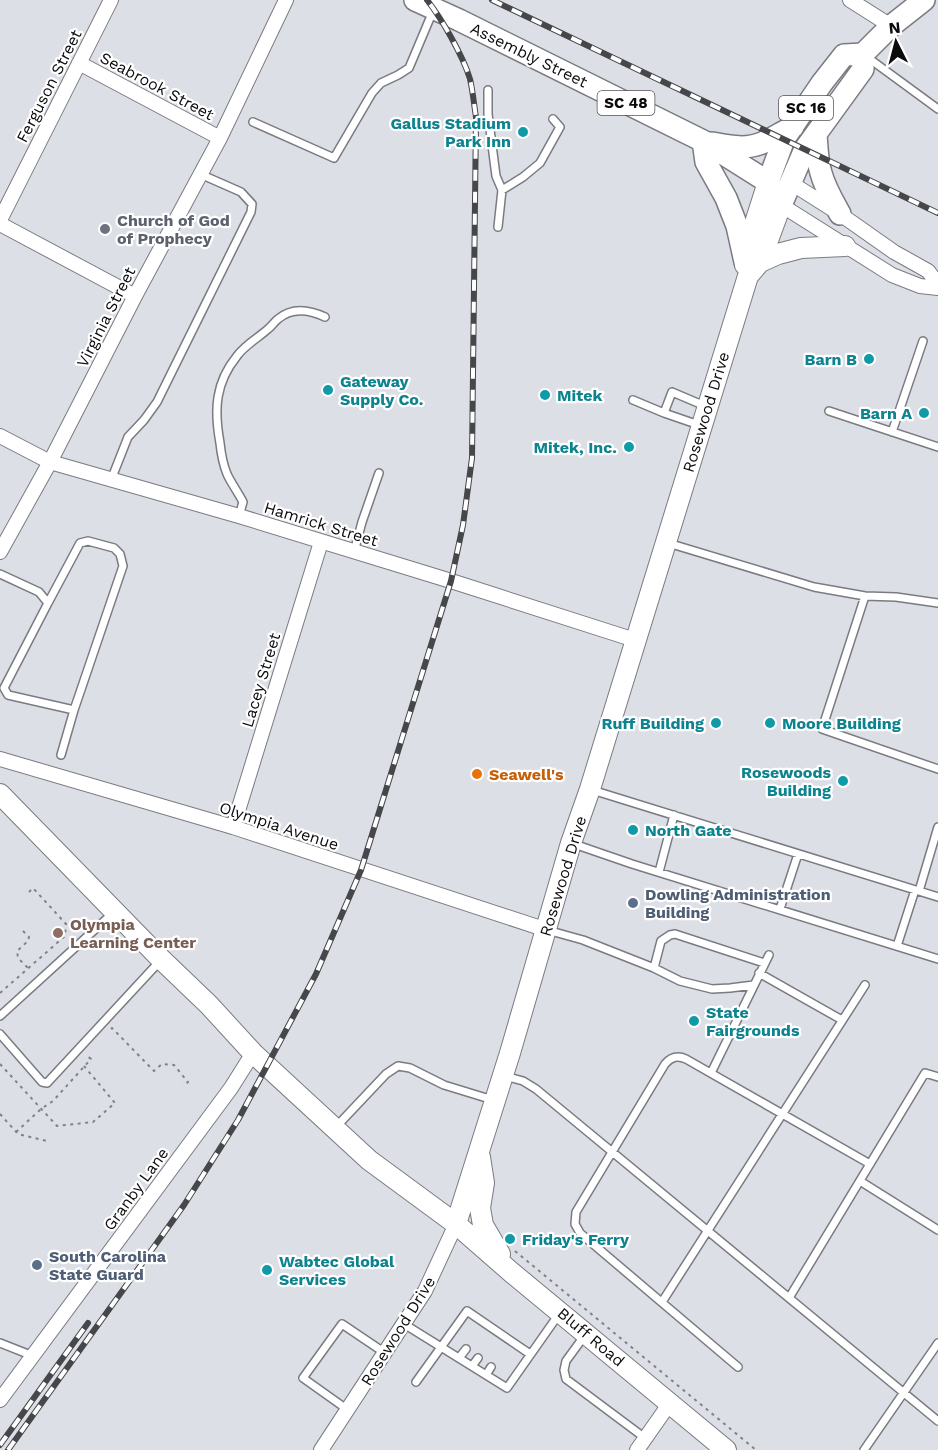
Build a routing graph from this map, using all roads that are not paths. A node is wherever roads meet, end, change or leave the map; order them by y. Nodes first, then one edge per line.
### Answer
1 (111, 0) edge
2 (286, 0) edge
3 (850, 0) edge
4 (924, 0) edge
5 (424, 4) edge
6 (891, 26) junction
7 (863, 54) junction
8 (79, 63) junction
9 (488, 90) dead end
10 (938, 109) edge
11 (553, 119) dead end
12 (253, 122) dead end
13 (793, 127) junction
14 (816, 134) junction
15 (220, 138) junction
16 (703, 141) junction
17 (200, 174) junction
18 (768, 182) junction
19 (791, 183) junction
20 (502, 190) junction
21 (781, 205) junction
22 (840, 214) junction
23 (0, 222) edge
24 (498, 227) dead end
25 (845, 246) junction
26 (751, 267) junction
27 (938, 286) edge
28 (135, 297) junction
29 (325, 317) dead end
30 (923, 341) dead end
31 (633, 400) dead end
32 (829, 411) dead end
33 (664, 413) junction
34 (705, 416) junction
35 (892, 432) junction
36 (0, 436) edge
37 (938, 447) edge
38 (50, 462) junction
39 (379, 473) dead end
40 (111, 480) junction
41 (239, 516) junction
42 (321, 542) junction
43 (665, 543) junction
44 (0, 552) edge
45 (354, 552) junction
46 (0, 574) edge
47 (865, 596) junction
48 (48, 603) junction
49 (938, 603) edge
50 (634, 640) junction
51 (74, 710) junction
52 (61, 755) dead end
53 (0, 759) edge
54 (938, 769) edge
55 (590, 789) junction
56 (0, 794) edge
57 (674, 815) junction
58 (233, 827) junction
59 (938, 827) edge
60 (572, 843) junction
61 (798, 854) junction
62 (659, 872) junction
63 (917, 891) junction
64 (938, 897) edge
65 (780, 909) junction
66 (115, 911) junction
67 (547, 930) junction
68 (897, 946) junction
69 (769, 954) dead end
70 (161, 959) junction
71 (938, 959) edge
72 (764, 963) junction
73 (654, 968) junction
74 (759, 973) junction
75 (754, 985) junction
76 (865, 985) dead end
77 (0, 1016) edge
78 (842, 1020) junction
79 (0, 1034) edge
80 (253, 1053) junction
81 (711, 1073) junction
82 (503, 1075) junction
83 (938, 1077) edge
84 (495, 1100) junction
85 (782, 1114) junction
86 (335, 1128) junction
87 (479, 1150) junction
88 (613, 1152) junction
89 (870, 1164) junction
90 (860, 1181) junction
91 (456, 1224) junction
92 (707, 1230) junction
93 (938, 1230) edge
94 (511, 1272) junction
95 (789, 1298) junction
96 (662, 1302) junction
97 (560, 1312) junction
98 (404, 1324) junction
99 (586, 1333) junction
100 (938, 1342) edge
101 (0, 1343) edge
102 (441, 1347) junction
103 (466, 1349) dead end
104 (385, 1353) junction
105 (530, 1354) junction
106 (33, 1356) junction
107 (478, 1358) dead end
108 (459, 1359) junction
109 (472, 1366) junction
110 (491, 1367) dead end
111 (738, 1367) dead end
112 (486, 1375) junction
113 (416, 1382) dead end
114 (904, 1392) junction
115 (2, 1396) edge
116 (670, 1403) junction
117 (348, 1410) junction
118 (938, 1421) edge
119 (645, 1438) junction
120 (321, 1450) edge
121 (637, 1450) edge
122 (726, 1450) edge
123 (864, 1450) edge

1 - 8 street, Ferguson Street
2 - 15 street, Virginia Street
3 - 6 street
4 - 6 main road, Rosewood Drive / SC 16
5 - 12 lane
5 - 16 main road, Assembly Street / SC 48
6 - 7 main road, Rosewood Drive / SC 16
7 - 10 lane
7 - 13 main road, Rosewood Drive / SC 16
7 - 14 main road, Rosewood Drive / SC 16
8 - 15 street, Seabrook Street
8 - 23 street, Ferguson Street
9 - 20 lane
11 - 20 lane
13 - 16 main road
13 - 18 main road, Rosewood Drive / SC 16
14 - 19 main road, Rosewood Drive / SC 16
14 - 22 main road
15 - 17 street, Virginia Street
16 - 18 main road, Assembly Street / SC 48
16 - 26 main road
17 - 28 street, Virginia Street
17 - 40 lane
18 - 19 main road, Assembly Street
18 - 21 main road, Assembly Street
18 - 26 main road, Rosewood Drive / SC 16
19 - 21 main road, Rosewood Drive
19 - 22 street
20 - 24 lane
21 - 25 street
21 - 26 main road, Rosewood Drive
22 - 27 street
23 - 28 street
25 - 26 main road
25 - 27 street
26 - 34 main road, Rosewood Drive
28 - 38 street, Virginia Street
29 - 41 lane
30 - 35 lane
31 - 33 lane
32 - 35 lane
33 - 34 lane
33 - 34 lane
34 - 43 main road, Rosewood Drive
35 - 37 lane
36 - 38 street, Hamrick Street
38 - 40 street, Hamrick Street
38 - 44 street, Virginia Street
39 - 45 lane
40 - 41 street, Hamrick Street
41 - 42 street, Hamrick Street
42 - 45 street, Hamrick Street
42 - 58 street, Lacey Street
43 - 47 lane
43 - 50 main road, Rosewood Drive
45 - 50 street, Hamrick Street
46 - 48 lane
47 - 49 lane
47 - 54 lane
48 - 51 lane
48 - 51 lane
50 - 55 main road, Rosewood Drive
51 - 52 lane
53 - 58 street, Olympia Avenue
55 - 57 lane
55 - 60 main road, Rosewood Drive
56 - 66 main road, Bluff Road
57 - 61 lane
57 - 62 lane
58 - 67 street, Olympia Avenue
59 - 63 lane
60 - 62 lane
60 - 67 main road, Rosewood Drive
61 - 63 lane
61 - 65 lane
62 - 65 lane
63 - 64 lane
63 - 68 lane
65 - 68 lane
66 - 70 main road, Bluff Road
66 - 77 lane
67 - 73 lane
67 - 82 main road, Rosewood Drive
68 - 71 lane
69 - 72 lane
70 - 79 lane
70 - 80 main road, Bluff Road
72 - 73 lane
72 - 74 lane
73 - 75 lane
74 - 75 lane
74 - 78 lane
75 - 81 lane
76 - 78 lane
78 - 85 lane
80 - 86 main road, Bluff Road
80 - 106 street, Granby Lane
81 - 85 lane
81 - 88 lane
82 - 84 main road, Rosewood Drive
82 - 88 lane
83 - 89 lane
84 - 86 lane
84 - 87 main road, Rosewood Drive
85 - 89 lane
85 - 92 lane
86 - 91 main road, Bluff Road
87 - 91 main road, Rosewood Drive
87 - 94 main road
88 - 92 lane
88 - 96 lane
89 - 90 lane
90 - 93 lane
90 - 95 lane
91 - 94 main road, Bluff Road
91 - 98 street, Rosewood Drive
92 - 95 lane
92 - 96 lane
94 - 97 main road, Bluff Road
95 - 114 lane
96 - 111 lane
97 - 99 main road, Bluff Road
97 - 105 lane
98 - 102 lane
98 - 104 street, Rosewood Drive
99 - 116 main road, Bluff Road
99 - 119 lane
100 - 114 lane
101 - 106 lane
102 - 105 lane
102 - 108 lane
102 - 113 lane
103 - 108 lane
104 - 117 street, Rosewood Drive
104 - 117 lane
105 - 112 lane
106 - 115 street, Granby Lane
107 - 109 lane
108 - 109 lane
109 - 112 lane
110 - 112 lane
114 - 118 lane
114 - 123 lane
116 - 119 street
116 - 122 main road, Bluff Road
117 - 120 street, Rosewood Drive
119 - 121 street

